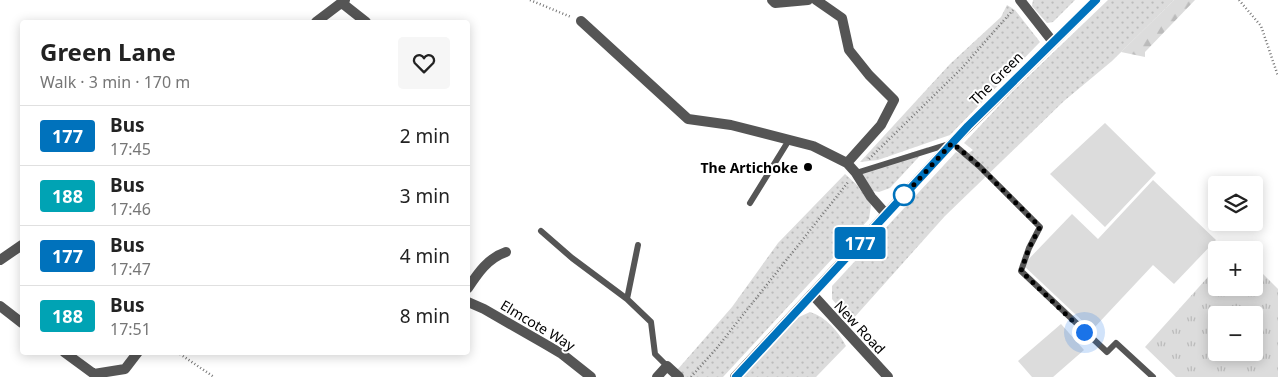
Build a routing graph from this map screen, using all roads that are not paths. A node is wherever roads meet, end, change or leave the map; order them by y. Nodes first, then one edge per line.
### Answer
1 (772, 0) edge
2 (808, 0) edge
3 (816, 0) edge
4 (1021, 0) edge
5 (1096, 0) edge
6 (343, 2) edge
7 (319, 20) edge
8 (364, 20) edge
9 (581, 21) road end
10 (1053, 42) junction
11 (789, 140) junction
12 (952, 143) junction
13 (847, 163) junction
14 (856, 173) junction
15 (750, 202) dead end
16 (886, 214) junction
17 (541, 231) dead end
18 (638, 245) dead end
19 (20, 246) edge
20 (506, 252) dead end
21 (0, 260) edge
22 (470, 286) edge
23 (812, 294) junction
24 (627, 299) junction
25 (470, 303) edge
26 (0, 306) edge
27 (20, 321) edge
28 (68, 355) edge
29 (136, 355) edge
30 (667, 366) junction
31 (591, 377) edge
32 (657, 377) edge
33 (680, 377) edge
34 (736, 377) edge
35 (888, 377) edge
36 (1153, 377) edge

1 - 2 street
3 - 13 street
4 - 10 street
5 - 10 street, The Green
6 - 7 street
6 - 8 street
9 - 11 street
10 - 12 street, The Green
11 - 13 street
11 - 15 lane
12 - 14 lane
12 - 16 street, The Green
12 - 36 lane
13 - 14 street
14 - 16 street
16 - 23 street, The Green
17 - 24 lane
18 - 24 lane
19 - 21 street
20 - 22 street
23 - 34 street, The Green
23 - 35 street, New Road
24 - 30 lane
25 - 31 street, Elmcote Way
26 - 27 street
28 - 29 street
30 - 32 street
30 - 33 street

